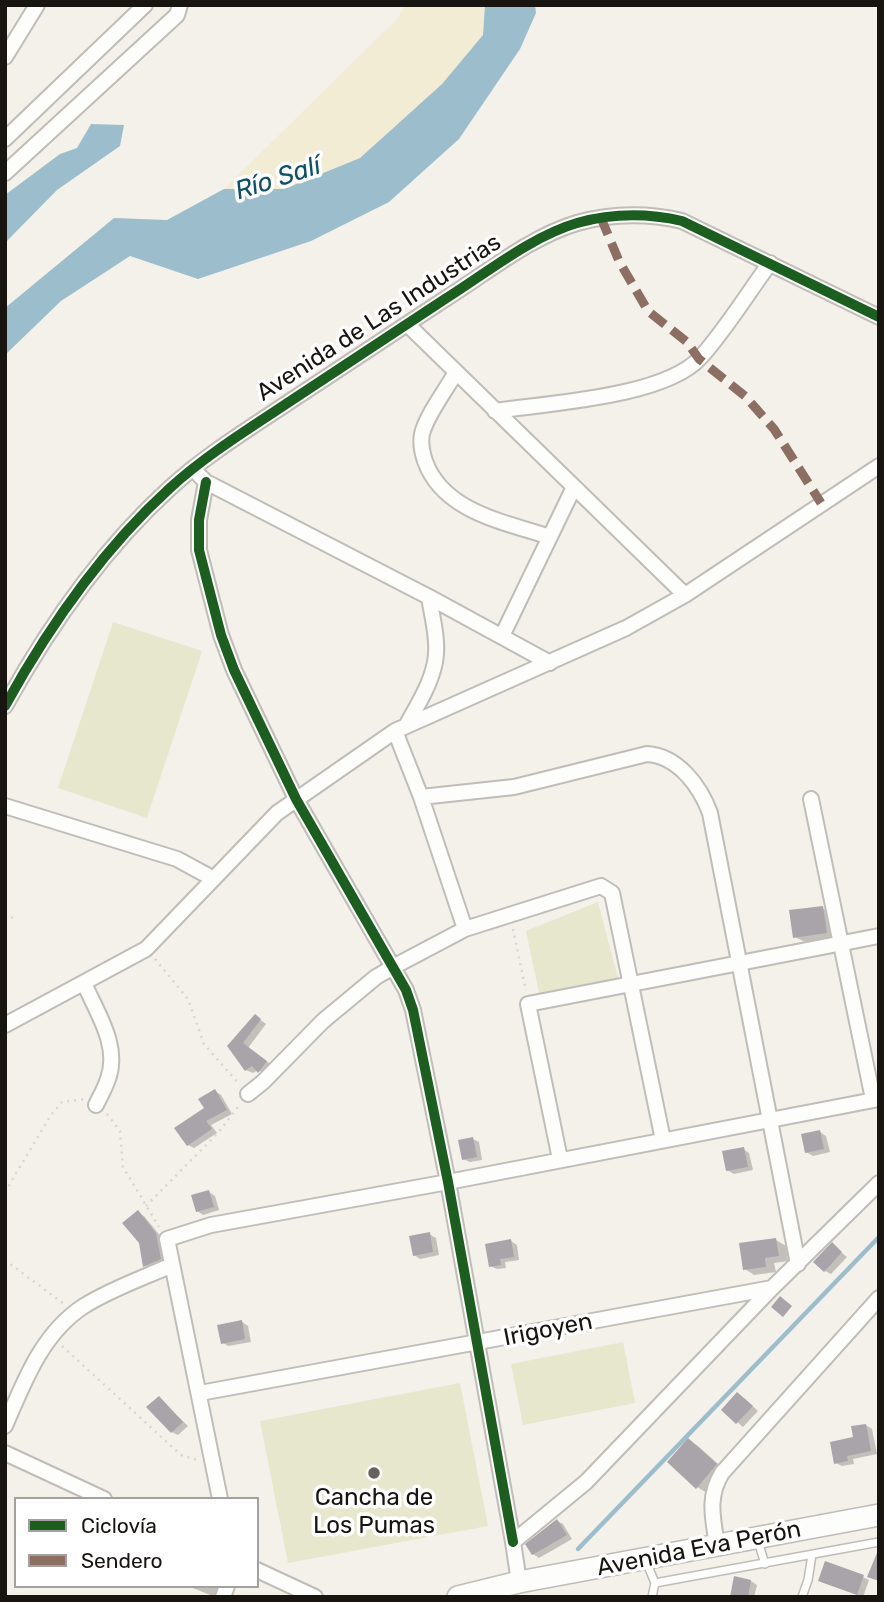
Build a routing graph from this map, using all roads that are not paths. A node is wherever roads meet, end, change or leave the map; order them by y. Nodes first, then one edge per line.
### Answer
1 (37, 5) edge
2 (145, 5) edge
3 (180, 5) edge
4 (5, 57) edge
5 (5, 139) edge
6 (5, 173) edge
7 (770, 263) junction
8 (879, 317) edge
9 (407, 324) junction
10 (456, 372) junction
11 (495, 411) junction
12 (879, 466) edge
13 (193, 470) junction
14 (206, 482) junction
15 (574, 487) junction
16 (550, 537) junction
17 (685, 595) junction
18 (429, 597) junction
19 (502, 636) junction
20 (550, 663) junction
21 (5, 706) edge
22 (400, 729) junction
23 (421, 797) junction
24 (296, 799) junction
25 (811, 799) dead end
26 (5, 806) edge
27 (212, 878) junction
28 (465, 929) junction
29 (879, 936) edge
30 (841, 942) junction
31 (738, 964) junction
32 (393, 967) junction
33 (83, 983) junction
34 (631, 984) junction
35 (5, 1025) edge
36 (248, 1094) road end
37 (876, 1099) edge
38 (96, 1105) road end
39 (770, 1119) junction
40 (663, 1140) junction
41 (560, 1159) junction
42 (448, 1182) junction
43 (879, 1183) edge
44 (798, 1264) junction
45 (172, 1265) junction
46 (772, 1288) junction
47 (879, 1298) edge
48 (478, 1344) junction
49 (200, 1394) junction
50 (5, 1426) edge
51 (5, 1453) edge
52 (100, 1497) edge
53 (220, 1497) edge
54 (879, 1515) edge
55 (756, 1538) junction
56 (513, 1542) junction
57 (879, 1542) edge
58 (717, 1545) junction
59 (812, 1555) junction
60 (646, 1560) junction
61 (765, 1563) junction
62 (259, 1571) edge
63 (519, 1582) junction
64 (655, 1583) junction
65 (315, 1597) edge
66 (458, 1597) edge
67 (652, 1597) edge
68 (802, 1597) edge

1 - 4 street
2 - 5 street
3 - 6 street
7 - 8 street, Avenida de Las Industrias
7 - 9 street, Avenida de Las Industrias
7 - 11 street
9 - 10 street
9 - 13 street, Avenida de Las Industrias
10 - 11 street
10 - 16 street
11 - 15 street
12 - 17 street
13 - 14 street
13 - 21 street, Avenida de Las Industrias
14 - 18 street
14 - 24 street
15 - 16 street
15 - 17 street
16 - 19 street
17 - 20 street
18 - 19 street
18 - 22 street
19 - 20 street
20 - 22 street
22 - 23 street
22 - 24 street
23 - 28 street
23 - 31 street
24 - 27 street
24 - 32 street
25 - 30 street
26 - 27 street
27 - 33 street
28 - 32 street
28 - 34 street
29 - 30 street
30 - 31 street
30 - 37 street
31 - 34 street
31 - 39 street
32 - 36 street
32 - 42 street
33 - 35 street
33 - 38 street
34 - 40 street
34 - 41 street
37 - 39 street
39 - 40 street
39 - 44 street
40 - 41 street
41 - 42 street
42 - 45 street
42 - 48 street
43 - 44 street
44 - 46 street
45 - 49 street
45 - 50 street
46 - 48 street, Irigoyen
46 - 56 street
47 - 58 street
48 - 49 street, Irigoyen
48 - 56 street
49 - 53 street
51 - 52 street
54 - 55 main road, Avenida Eva Perón
55 - 58 main road, Avenida Eva Perón
55 - 61 lane
56 - 63 street
57 - 59 lane
58 - 60 main road, Avenida Eva Perón
59 - 61 lane
59 - 68 lane
60 - 63 main road, Avenida Eva Perón
60 - 64 lane
61 - 64 lane
62 - 65 street
63 - 66 main road, Avenida Eva Perón
64 - 67 lane

